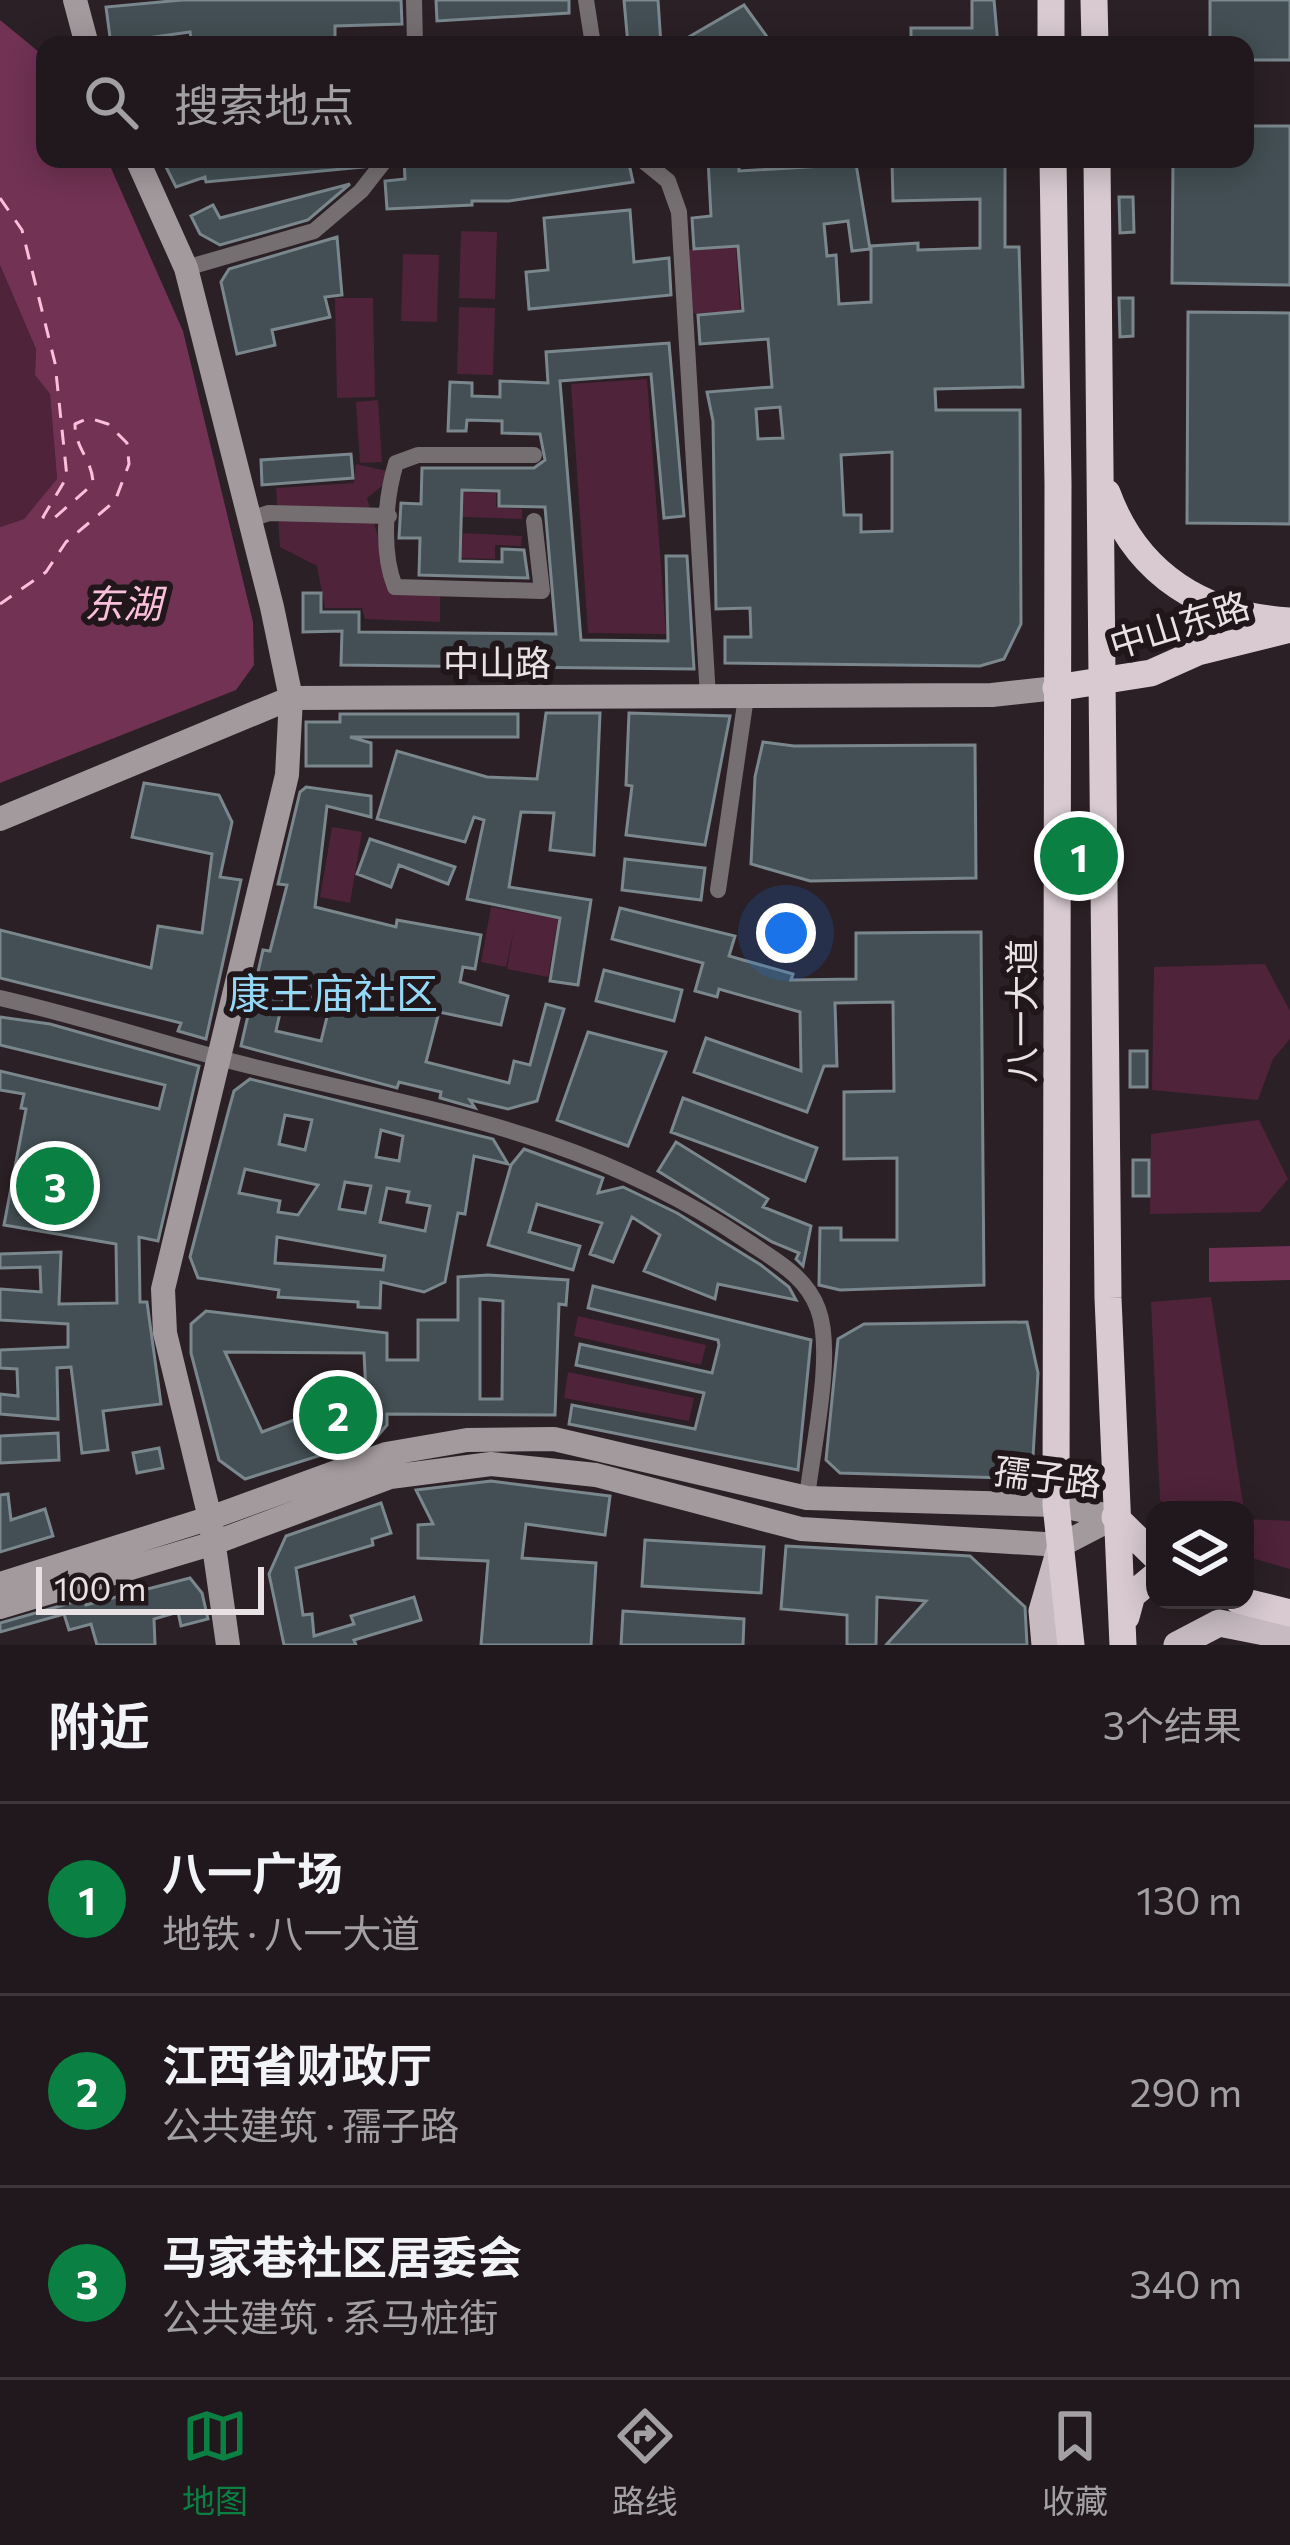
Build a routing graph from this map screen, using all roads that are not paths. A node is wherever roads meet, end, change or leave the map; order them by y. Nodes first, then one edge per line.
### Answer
1 (75, 0) edge
2 (414, 0) edge
3 (586, 0) edge
4 (1051, 0) edge
5 (1094, 0) edge
6 (85, 36) edge
7 (415, 36) edge
8 (592, 36) edge
9 (1052, 36) edge
10 (1095, 36) edge
11 (141, 168) edge
12 (379, 168) edge
13 (652, 168) edge
14 (1053, 168) edge
15 (1097, 168) edge
16 (186, 268) junction
17 (534, 455) dead end
18 (1103, 484) junction
19 (388, 516) junction
20 (250, 519) junction
21 (534, 521) dead end
22 (1290, 625) edge
23 (1103, 683) junction
24 (1056, 688) junction
25 (1017, 693) joint
26 (708, 697) junction
27 (746, 697) junction
28 (291, 698) junction
29 (0, 819) edge
30 (718, 890) dead end
31 (0, 998) edge
32 (222, 1058) junction
33 (807, 1498) junction
34 (1056, 1504) junction
35 (1115, 1517) junction
36 (215, 1534) junction
37 (1060, 1545) junction
38 (1146, 1547) edge
39 (1146, 1583) edge
40 (0, 1584) edge
41 (1254, 1604) edge
42 (0, 1607) edge
43 (1290, 1612) edge
44 (1290, 1637) edge
45 (1122, 1639) edge
46 (232, 1645) edge
47 (1045, 1645) edge
48 (1071, 1645) edge
49 (1178, 1645) edge

1 - 6 main road
2 - 7 street
3 - 8 street
4 - 9 highway
5 - 10 highway
11 - 16 main road
12 - 16 street
13 - 26 street
14 - 24 highway, 八一大道
15 - 18 highway
16 - 20 main road
17 - 19 street
18 - 22 highway, 中山东路
18 - 23 highway
19 - 20 street
19 - 21 street
20 - 28 main road
22 - 23 highway, 中山东路
23 - 24 highway, 中山东路
23 - 35 highway
24 - 25 main road, 中山东路
24 - 34 highway, 八一大道
25 - 27 main road, 中山路
26 - 27 main road, 中山路
26 - 28 main road, 中山路
27 - 30 street
28 - 29 main road, 中山路
28 - 32 main road
31 - 32 street
32 - 33 street
32 - 36 main road
33 - 34 main road, 孺子路
33 - 36 main road, 孺子路
34 - 35 main road, 孺子路
34 - 37 highway, 八一大道
35 - 37 main road, 孺子路
35 - 38 highway
35 - 45 highway
36 - 37 main road, 孺子路
36 - 40 main road, 孺子路
36 - 42 main road, 孺子路
36 - 46 main road
37 - 47 main road
37 - 48 highway, 八一大道
39 - 45 highway
41 - 43 highway
44 - 49 main road

